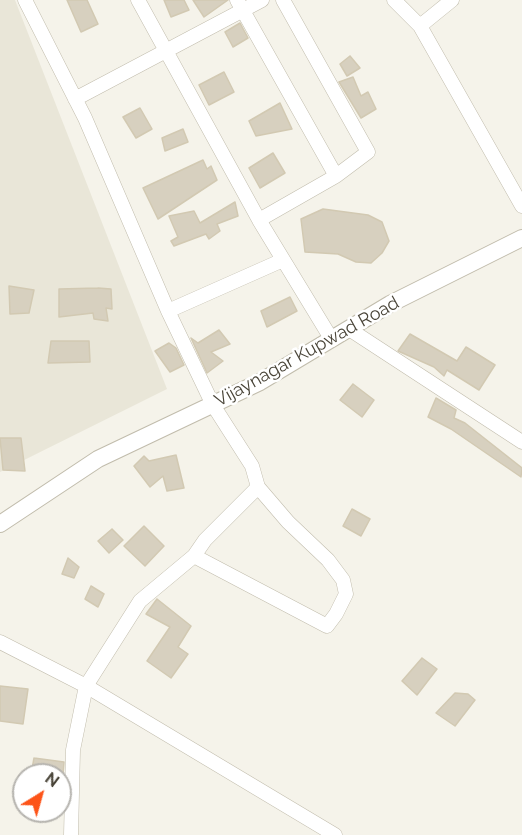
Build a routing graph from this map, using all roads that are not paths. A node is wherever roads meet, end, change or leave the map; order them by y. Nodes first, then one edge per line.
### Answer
1 (25, 0) edge
2 (138, 0) edge
3 (262, 0) edge
4 (283, 0) edge
5 (394, 0) edge
6 (452, 0) edge
7 (240, 5) edge
8 (420, 26) junction
9 (166, 49) junction
10 (75, 99) junction
11 (336, 176) junction
12 (522, 206) edge
13 (259, 220) junction
14 (522, 238) edge
15 (284, 260) junction
16 (168, 311) junction
17 (349, 329) junction
18 (332, 340) junction
19 (213, 405) junction
20 (522, 442) edge
21 (258, 487) junction
22 (0, 524) edge
23 (194, 556) junction
24 (0, 642) edge
25 (86, 686) junction
26 (71, 835) edge
27 (335, 835) edge

1 - 10 street
2 - 9 street
3 - 7 street
4 - 11 street
5 - 8 street
6 - 8 street
7 - 9 street
7 - 11 street
8 - 12 street
9 - 10 street
9 - 13 street
10 - 16 street
11 - 13 street
13 - 15 street
14 - 17 street, Vijaynagar Kupwad Road
15 - 16 street
15 - 18 street
16 - 19 street
17 - 18 street, Vijaynagar Kupwad Road
17 - 20 street
18 - 19 street, Vijaynagar Kupwad Road
19 - 21 street
19 - 22 street, Vijaynagar Kupwad Road
21 - 23 street
21 - 23 street
23 - 25 street
24 - 25 street
25 - 26 street
25 - 27 street

